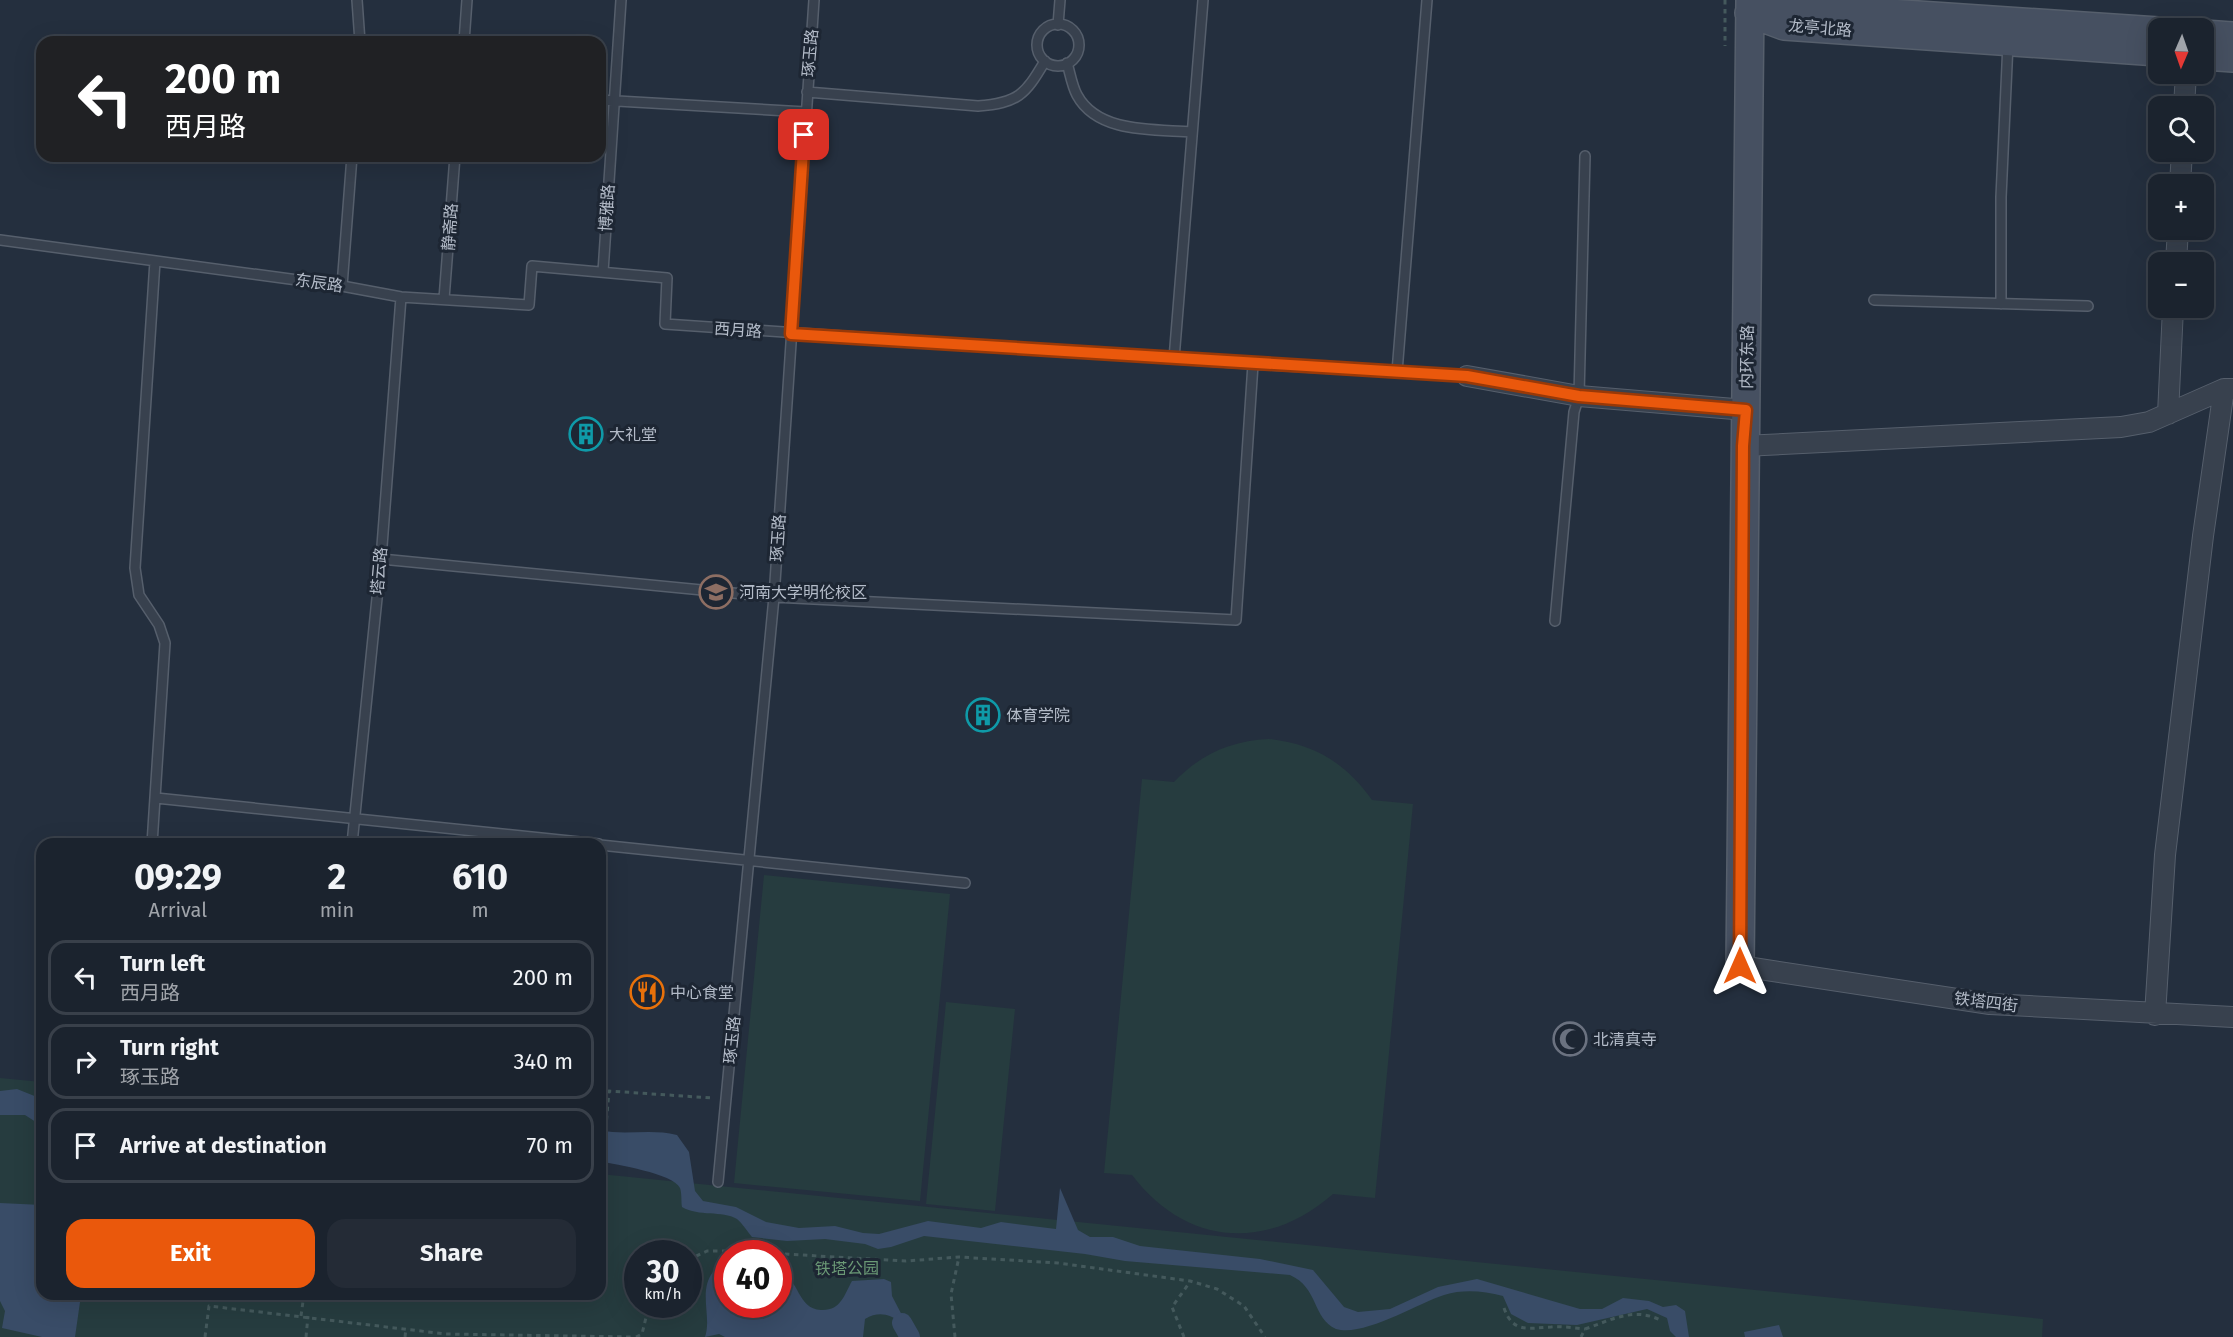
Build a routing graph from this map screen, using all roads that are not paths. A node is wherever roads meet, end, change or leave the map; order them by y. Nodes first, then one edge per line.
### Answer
1 (357, 0) edge
2 (467, 0) edge
3 (621, 0) edge
4 (814, 0) edge
5 (1060, 0) edge
6 (1203, 0) edge
7 (1427, 0) edge
8 (1750, 7) edge
9 (1058, 25) junction
10 (2148, 30) edge
11 (2214, 35) edge
12 (360, 36) edge
13 (464, 36) edge
14 (2233, 36) edge
15 (2008, 42) junction
16 (2148, 51) edge
17 (2214, 57) edge
18 (2233, 58) edge
19 (1045, 61) junction
20 (1067, 63) junction
21 (807, 92) junction
22 (606, 100) edge
23 (614, 101) junction
24 (806, 112) junction
25 (1192, 132) junction
26 (1585, 156) dead end
27 (352, 162) edge
28 (455, 162) edge
29 (0, 240) edge
30 (155, 261) junction
31 (603, 272) junction
32 (342, 286) junction
33 (401, 297) junction
34 (444, 299) junction
35 (1874, 300) dead end
36 (2001, 304) junction
37 (2088, 306) dead end
38 (2173, 318) edge
39 (791, 334) junction
40 (1174, 359) junction
41 (1253, 364) junction
42 (1397, 372) junction
43 (1467, 376) joint
44 (2228, 389) edge
45 (1579, 396) junction
46 (1746, 410) junction
47 (2168, 414) junction
48 (1743, 446) junction
49 (381, 559) junction
50 (774, 597) junction
51 (1555, 621) dead end
52 (156, 798) junction
53 (355, 819) junction
54 (153, 838) edge
55 (353, 838) edge
56 (533, 838) edge
57 (606, 846) edge
58 (749, 860) junction
59 (965, 883) dead end
60 (1740, 966) joint
61 (2155, 1015) junction
62 (2233, 1017) edge
63 (718, 1182) dead end

1 - 12 lane
2 - 13 lane
3 - 23 lane, 博雅路
4 - 21 lane, 琢玉路
5 - 9 lane
6 - 25 lane
7 - 42 lane
8 - 10 street, 龙亭北路
8 - 15 street, 龙亭北路
8 - 46 street, 内环东路
9 - 19 lane
9 - 20 lane
11 - 14 street
15 - 16 street, 龙亭北路
15 - 36 lane
17 - 18 street
19 - 20 lane
19 - 21 lane
20 - 25 lane
21 - 24 lane, 琢玉路
22 - 23 lane
23 - 24 lane
23 - 31 lane, 博雅路
24 - 39 lane, 琢玉路
25 - 40 lane
26 - 45 lane
27 - 32 lane
28 - 34 lane, 静斋路
29 - 30 lane, 东辰路
30 - 32 lane, 东辰路
30 - 52 lane
31 - 34 lane, 东辰路
31 - 39 lane, 西月路
32 - 33 lane, 东辰路
33 - 34 lane, 东辰路
33 - 49 lane, 塔云路
35 - 36 lane
36 - 37 lane
38 - 47 street
39 - 40 lane, 西月路
39 - 50 lane, 琢玉路
40 - 41 lane, 西月路
41 - 42 lane, 西月路
41 - 50 lane
42 - 43 lane, 西月路
43 - 45 street, 西月路
44 - 47 street
44 - 61 street
45 - 46 street, 西月路
45 - 51 lane
46 - 48 street, 内环东路
47 - 48 street
48 - 60 street, 内环东路
49 - 50 lane
49 - 53 lane, 塔云路
50 - 58 lane, 琢玉路
52 - 53 lane
52 - 54 lane
53 - 55 lane, 塔云路
53 - 56 lane
57 - 58 lane
58 - 59 lane
58 - 63 lane, 琢玉路
60 - 61 street, 铁塔四街
61 - 62 street, 铁塔四街

